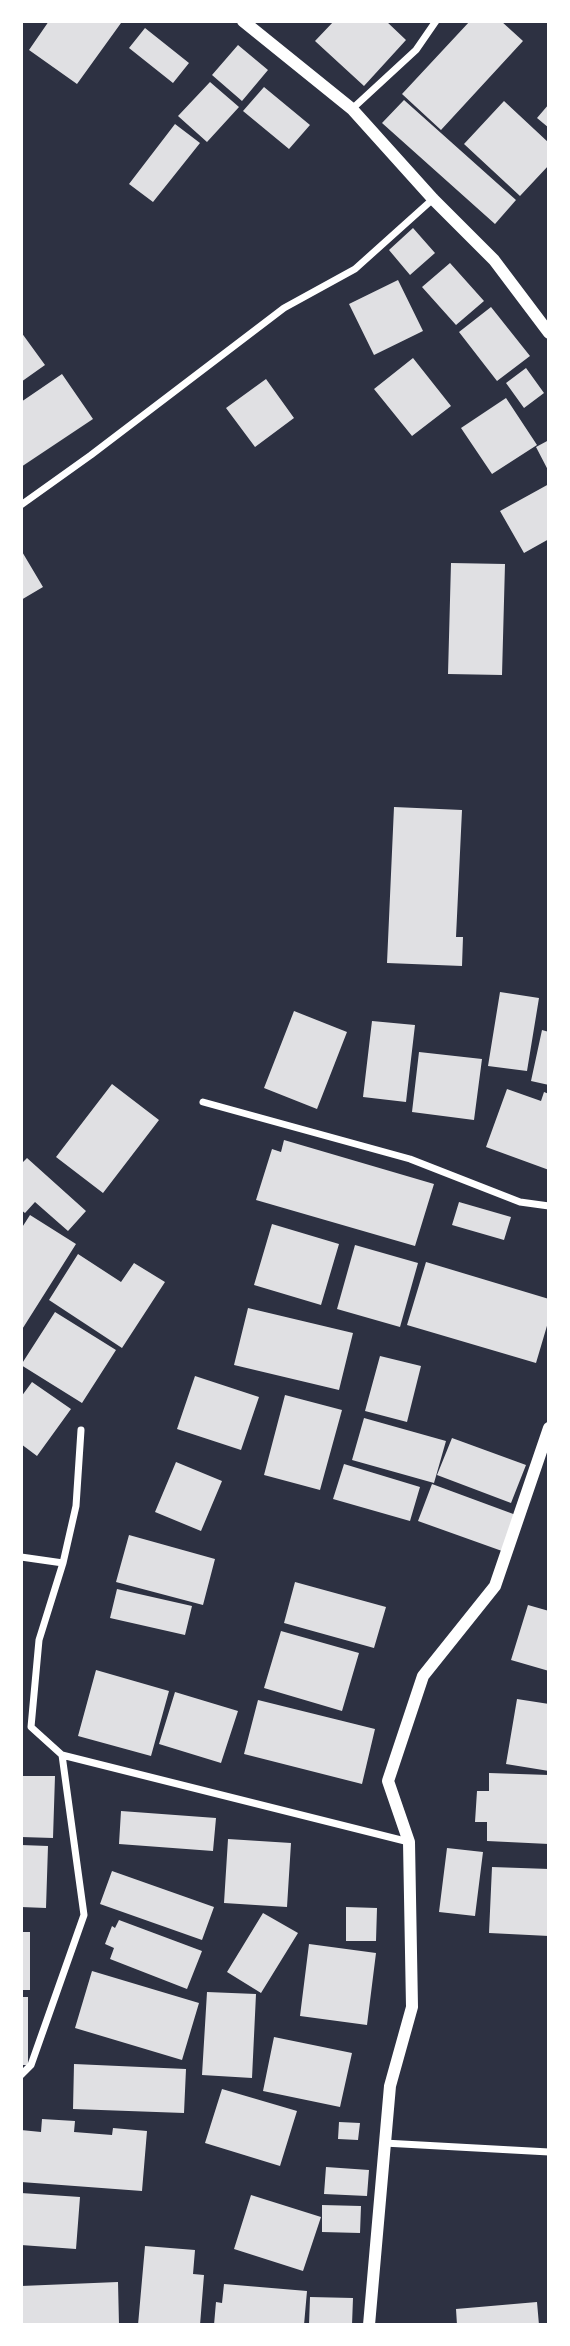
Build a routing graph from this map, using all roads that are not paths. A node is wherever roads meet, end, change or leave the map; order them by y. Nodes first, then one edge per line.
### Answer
1 (243, 21) edge
2 (436, 21) edge
3 (352, 109) junction
4 (433, 199) junction
5 (549, 332) edge
6 (21, 505) edge
7 (203, 1102) dead end
8 (549, 1206) edge
9 (549, 1428) edge
10 (80, 1430) dead end
11 (21, 1557) edge
12 (63, 1563) junction
13 (62, 1755) junction
14 (409, 1842) junction
15 (21, 2075) edge
16 (383, 2143) junction
17 (549, 2152) edge
18 (369, 2325) edge

1 - 3 street
2 - 3 street
3 - 4 street
4 - 5 street
4 - 6 street
7 - 8 street
9 - 14 street
10 - 12 street
11 - 12 street
12 - 13 street
13 - 14 street
13 - 15 street
14 - 16 street
16 - 17 street
16 - 18 street

